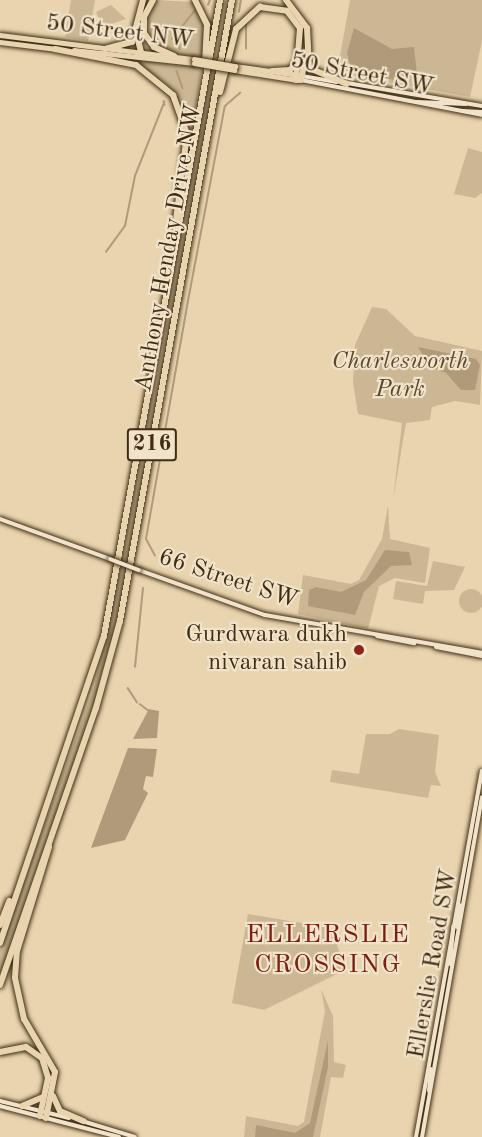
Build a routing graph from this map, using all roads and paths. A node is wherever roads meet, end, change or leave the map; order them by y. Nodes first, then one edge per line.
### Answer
1 (143, 0) edge
2 (153, 0) edge
3 (195, 0) edge
4 (220, 0) edge
5 (232, 0) edge
6 (286, 0) edge
7 (136, 22) junction
8 (0, 35) edge
9 (310, 40) junction
10 (0, 42) edge
11 (55, 49) junction
12 (105, 49) junction
13 (302, 49) junction
14 (142, 54) junction
15 (174, 56) junction
16 (194, 61) junction
17 (235, 68) junction
18 (272, 71) junction
19 (299, 78) junction
20 (347, 84) junction
21 (411, 103) junction
22 (467, 104) junction
23 (482, 106) edge
24 (482, 113) edge
25 (205, 153) junction
26 (188, 177) junction
27 (170, 276) junction
28 (0, 519) edge
29 (481, 655) edge
30 (482, 771) edge
31 (69, 783) junction
32 (482, 797) edge
33 (23, 873) junction
34 (461, 884) junction
35 (0, 925) edge
36 (453, 926) junction
37 (458, 931) junction
38 (0, 944) edge
39 (451, 976) junction
40 (0, 985) edge
41 (432, 1047) junction
42 (0, 1052) edge
43 (50, 1088) junction
44 (425, 1089) junction
45 (430, 1093) junction
46 (0, 1101) edge
47 (0, 1106) edge
48 (22, 1106) junction
49 (44, 1114) junction
50 (84, 1121) junction
51 (422, 1136) edge
52 (119, 1137) edge
53 (135, 1137) edge
54 (416, 1137) edge

1 - 7 highway
2 - 15 highway
3 - 26 highway
4 - 26 highway, Anthony Henday Drive NW / 216
5 - 25 highway, Anthony Henday Drive NW / 216
6 - 9 highway
7 - 12 highway
7 - 14 highway
8 - 12 main road, 50 Street NW
9 - 19 highway
9 - 20 highway
10 - 11 main road, 50 Street NW
11 - 14 main road, 50 Street NW
11 - 27 highway
12 - 14 main road, 50 Street NW
13 - 18 highway
13 - 19 highway
13 - 25 highway
14 - 15 main road, 50 Street NW
14 - 16 main road, 50 Street NW
15 - 16 main road, 50 Street NW
16 - 17 main road, 50 Street NW, bridge
17 - 18 main road, 50 Street SW
17 - 19 main road, 50 Street SW
18 - 19 main road, 50 Street SW
19 - 20 main road, 50 Street SW
19 - 21 main road, 50 Street SW
20 - 22 main road, 50 Street SW
21 - 22 main road
21 - 24 main road, 50 Street SW
22 - 23 main road, 50 Street SW
25 - 31 highway, Anthony Henday Drive NW / 216
26 - 27 highway, Anthony Henday Drive NW / 216
27 - 33 highway, Anthony Henday Drive NW / 216
28 - 29 main road, 66 Street SW, bridge
30 - 34 main road, Ellerslie Road SW
31 - 40 highway, Anthony Henday Drive NW / 216
31 - 43 highway
32 - 37 main road, Ellerslie Road SW
33 - 35 highway
33 - 38 highway, Anthony Henday Drive NW / 216
34 - 36 main road, Ellerslie Road SW
34 - 37 main road
36 - 39 main road
36 - 41 main road, Ellerslie Road SW
37 - 39 main road, Ellerslie Road SW
39 - 45 main road, Ellerslie Road SW
41 - 44 main road, Ellerslie Road SW
41 - 45 main road
42 - 43 highway
43 - 48 highway
43 - 49 highway
43 - 50 highway
44 - 51 main road
44 - 54 main road, Ellerslie Road SW
45 - 51 main road, Ellerslie Road SW
46 - 48 main road
47 - 49 main road
48 - 49 main road
49 - 50 main road
49 - 52 main road
50 - 53 main road

